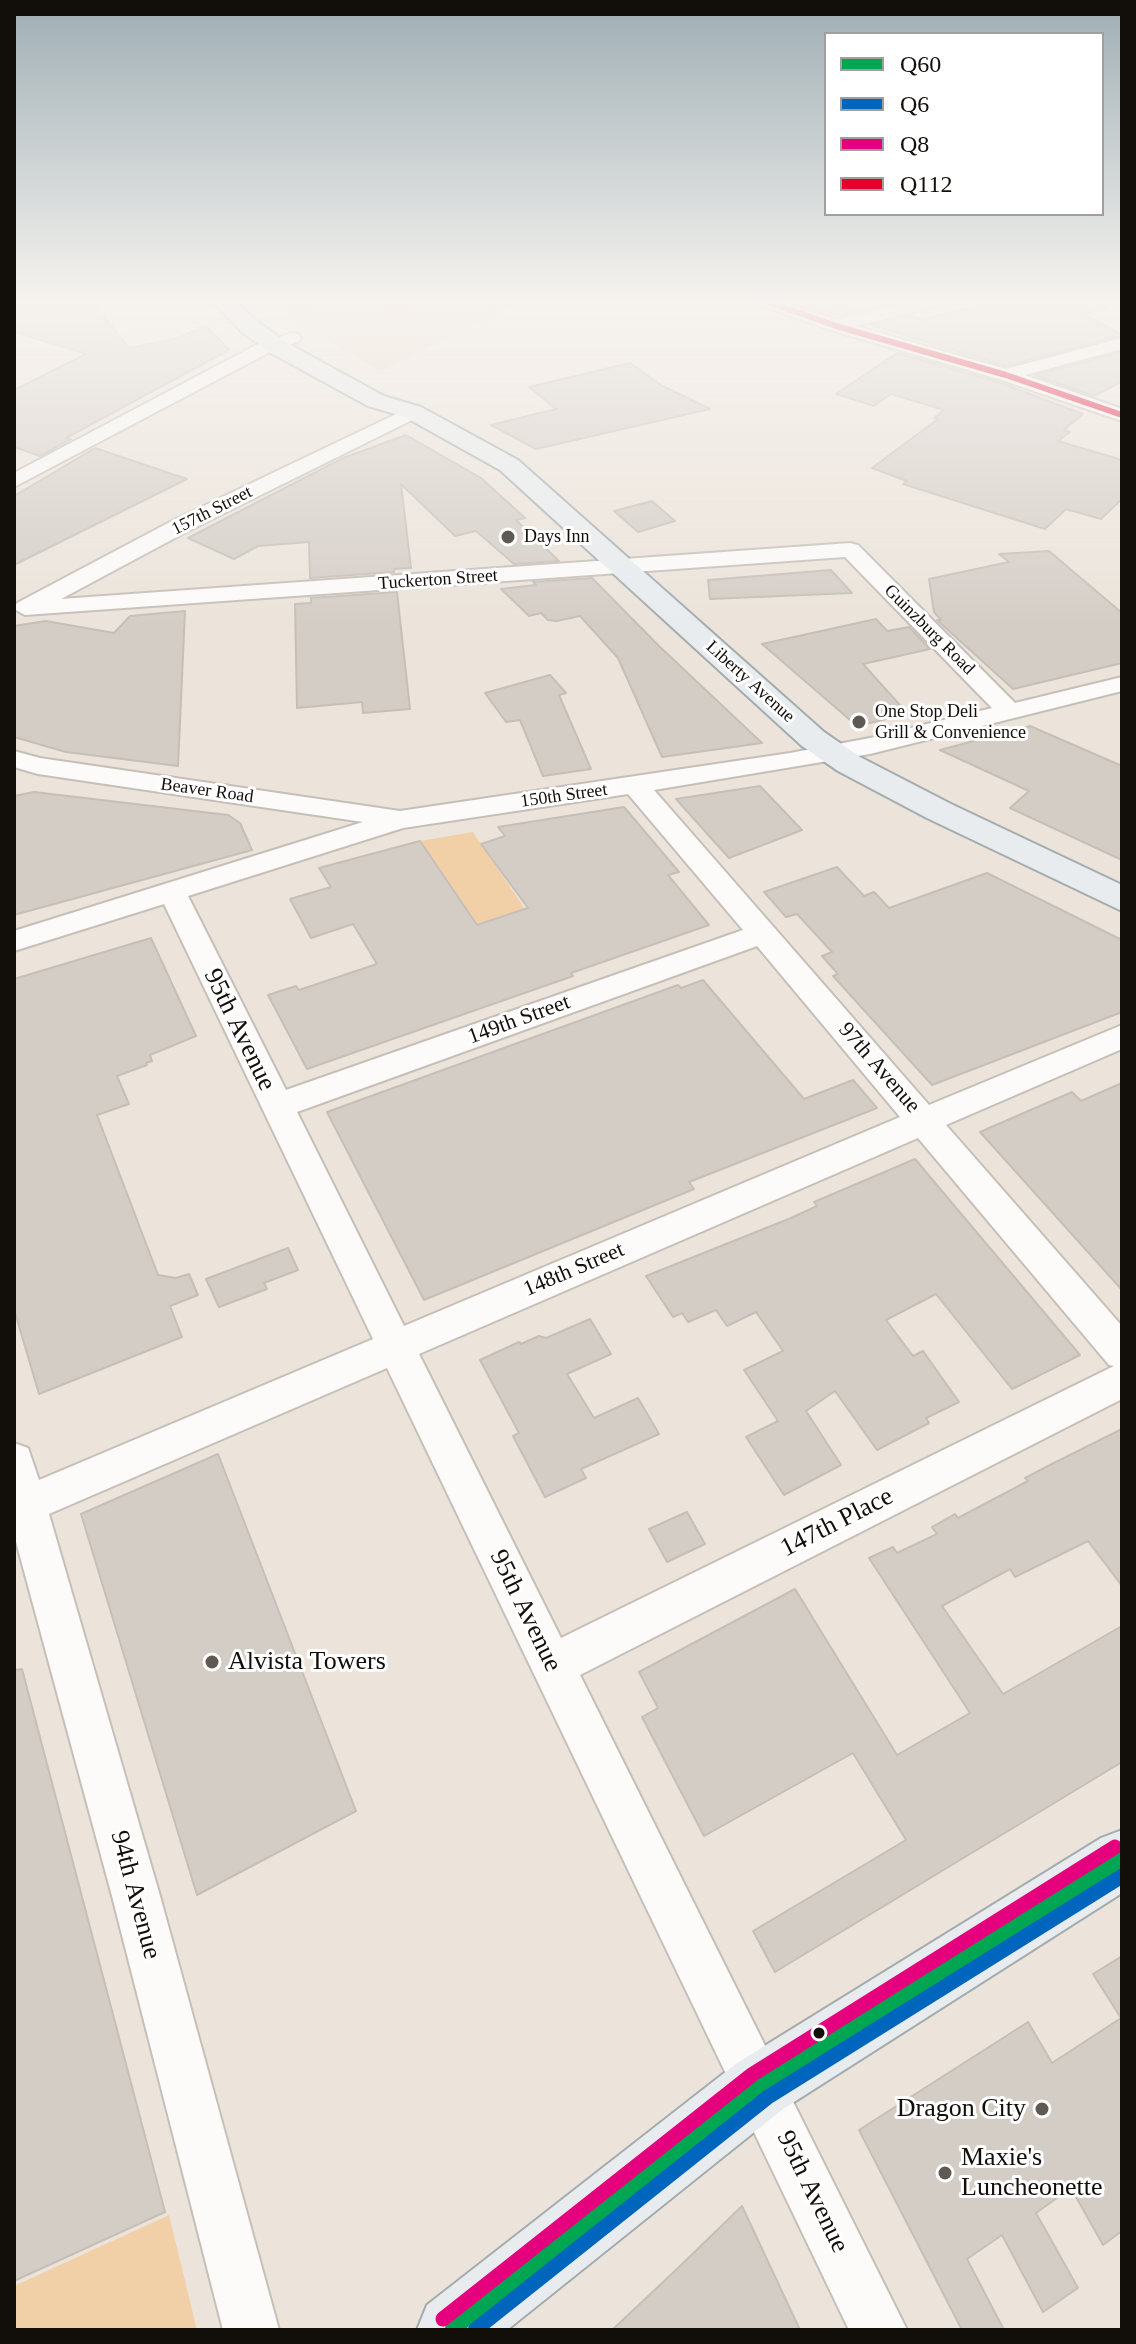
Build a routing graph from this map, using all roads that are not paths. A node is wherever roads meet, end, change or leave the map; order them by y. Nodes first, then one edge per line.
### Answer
1 (151, 409) edge
2 (404, 409) edge
3 (413, 412) junction
4 (14, 481) edge
5 (850, 550) joint
6 (622, 567) junction
7 (20, 611) edge
8 (1122, 684) edge
9 (1089, 692) junction
10 (1122, 705) edge
11 (1009, 711) junction
12 (834, 752) junction
13 (14, 759) edge
14 (635, 785) junction
15 (400, 820) junction
16 (172, 892) junction
17 (1122, 899) edge
18 (761, 934) junction
19 (14, 941) edge
20 (1122, 1036) edge
21 (276, 1106) junction
22 (925, 1120) junction
23 (396, 1347) junction
24 (1122, 1353) edge
25 (1122, 1380) edge
26 (20, 1483) edge
27 (552, 1666) junction
28 (1122, 1859) edge
29 (760, 2086) junction
30 (251, 2330) edge
31 (452, 2330) edge
32 (879, 2330) edge

1 - 4 street
2 - 3 main road, Liberty Avenue
3 - 6 main road, Liberty Avenue
3 - 7 street, 157th Street
5 - 6 street, Tuckerton Street
5 - 11 street, Guinzburg Road
6 - 7 street, Tuckerton Street
6 - 12 main road, Liberty Avenue
8 - 9 street, 150th Street
9 - 10 street
9 - 11 street, 150th Street
11 - 12 street, 150th Street
12 - 14 street, 150th Street
12 - 17 main road, Liberty Avenue
13 - 15 street, Beaver Road
14 - 15 street, 150th Street
14 - 18 street, 97th Avenue
15 - 16 street, 150th Street
16 - 19 street, 150th Street
16 - 21 street, 95th Avenue
18 - 21 street, 149th Street
18 - 22 street, 97th Avenue
20 - 22 street, 148th Street
21 - 23 street, 95th Avenue
22 - 23 street, 148th Street
22 - 24 street, 97th Avenue
23 - 26 street, 148th Street
23 - 27 street, 95th Avenue
25 - 27 street, 147th Place
26 - 30 street, 94th Avenue
27 - 29 street, 95th Avenue
28 - 29 main road
29 - 31 main road
29 - 32 street, 95th Avenue

